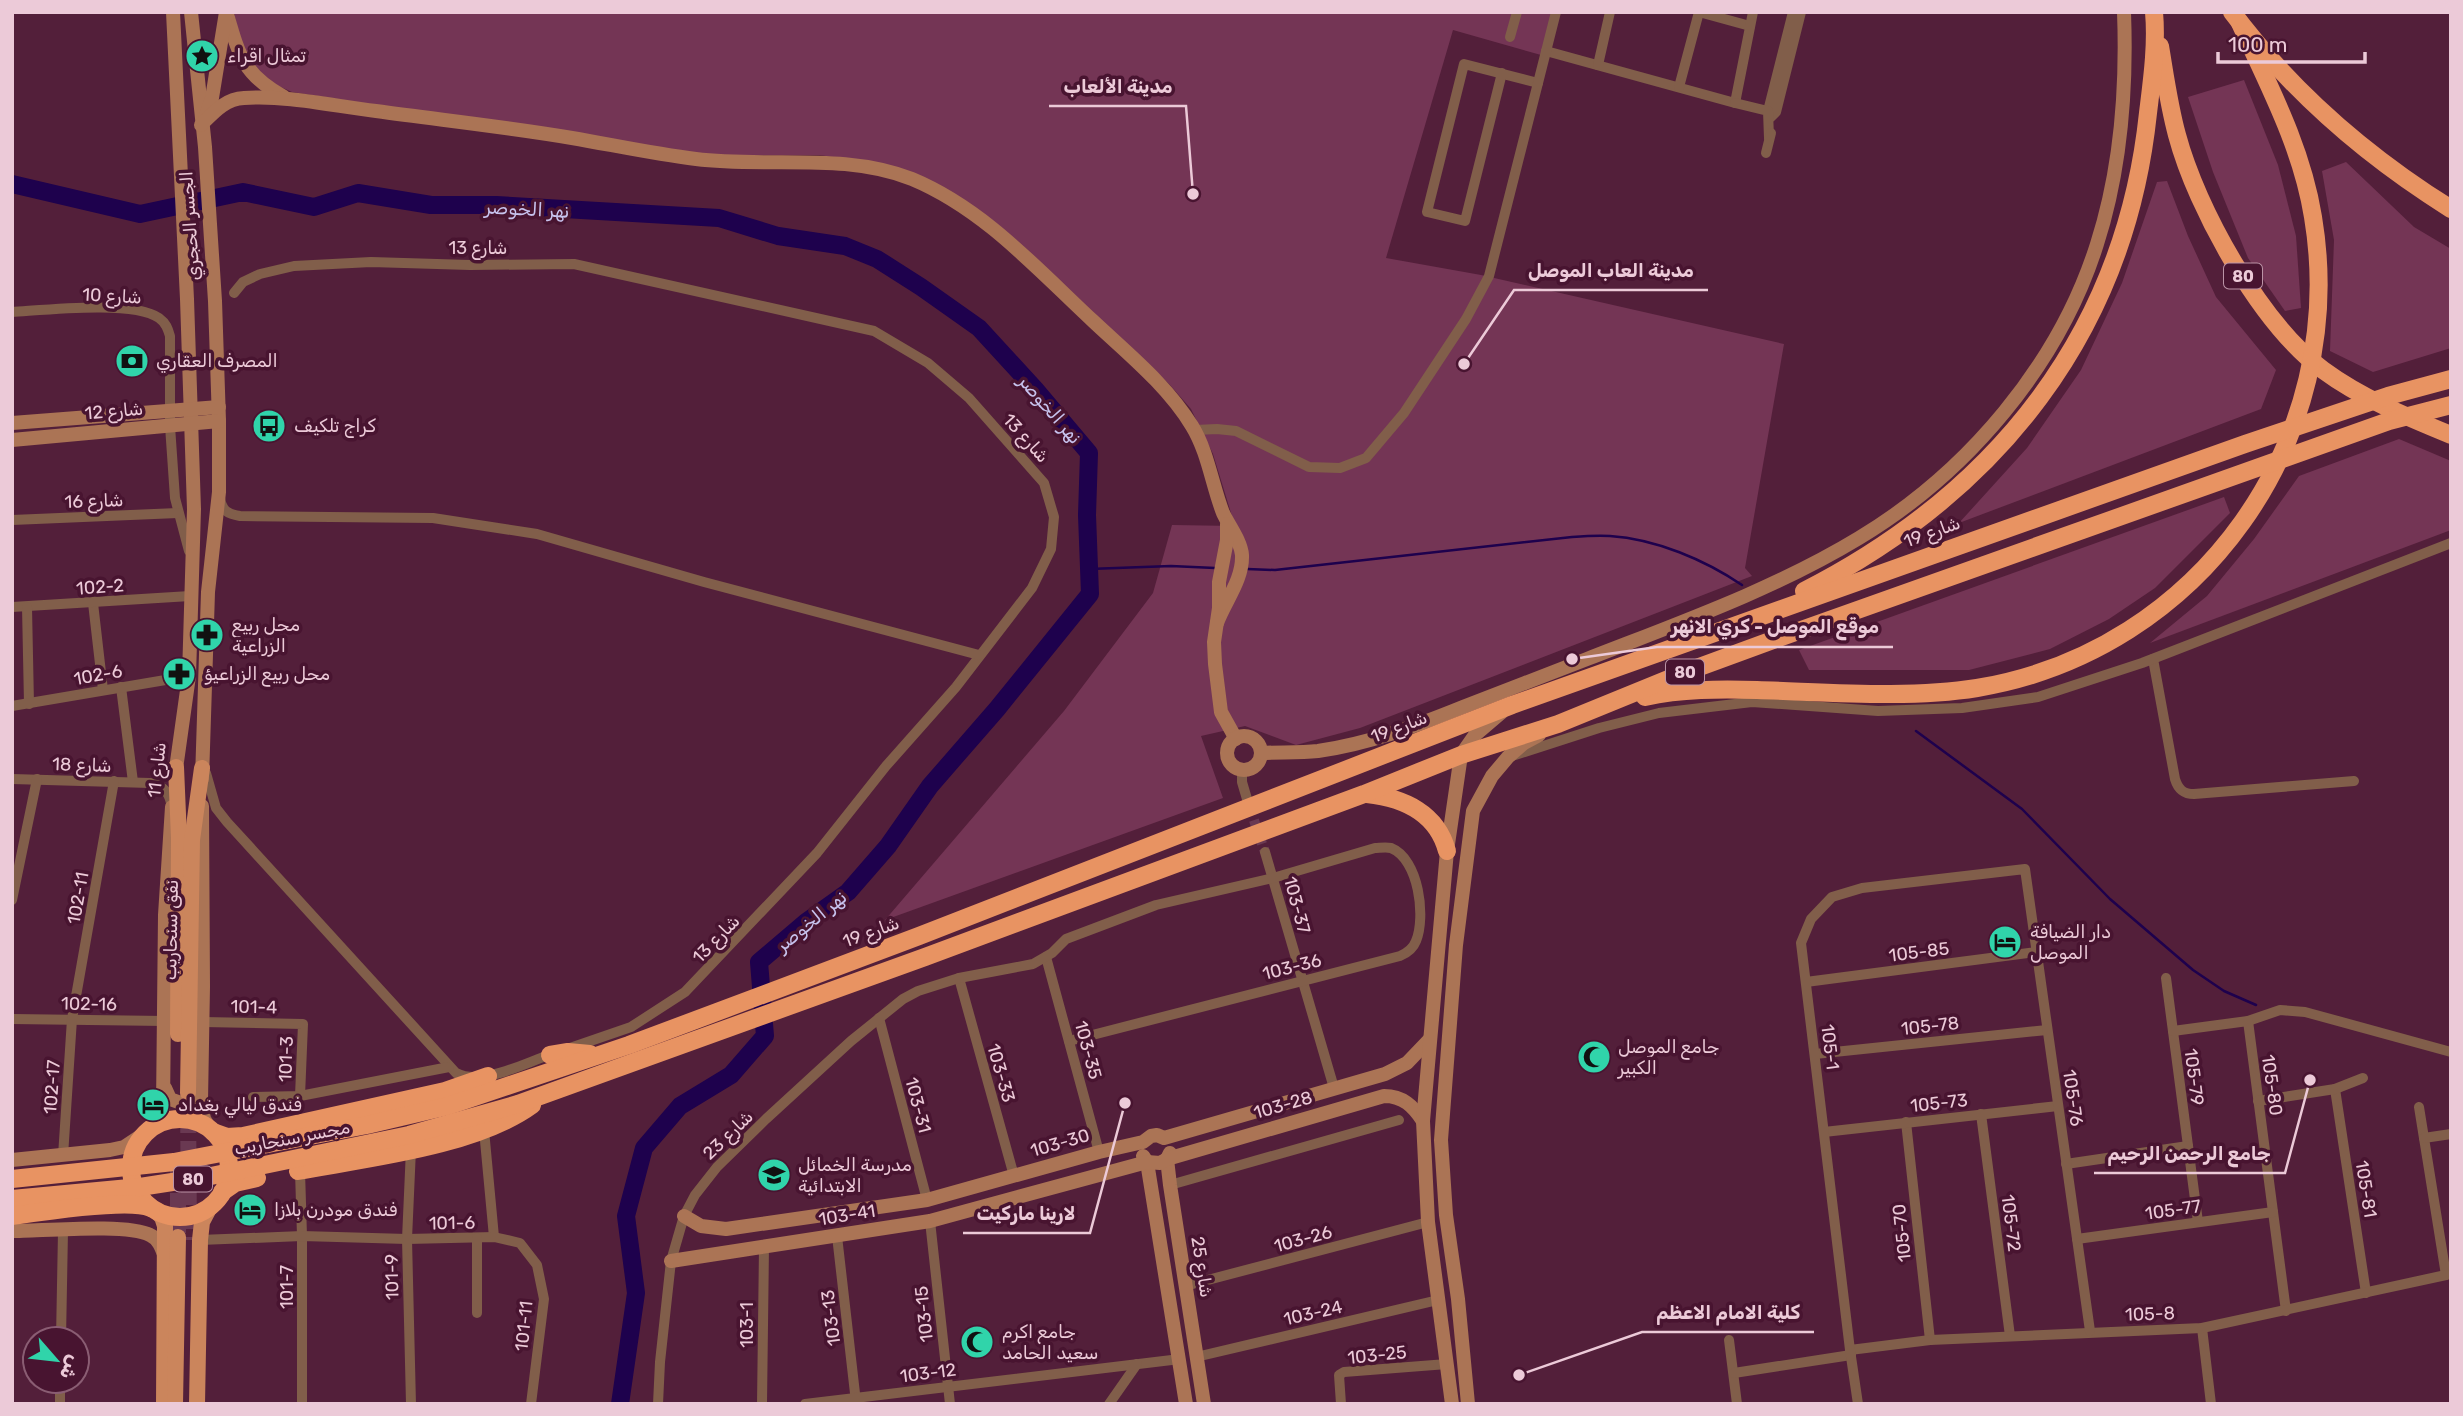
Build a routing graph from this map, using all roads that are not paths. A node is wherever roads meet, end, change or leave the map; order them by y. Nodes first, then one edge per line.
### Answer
1 (173, 12) edge
2 (191, 12) edge
3 (226, 12) edge
4 (1517, 12) edge
5 (1556, 12) edge
6 (1610, 12) edge
7 (1699, 12) edge
8 (1753, 12) edge
9 (1793, 12) edge
10 (1801, 12) edge
11 (2124, 12) edge
12 (2236, 18) edge
13 (2155, 19) edge
14 (1750, 26) junction
15 (1510, 37) dead end
16 (1546, 51) junction
17 (1598, 65) junction
18 (1502, 73) junction
19 (1538, 83) junction
20 (1679, 87) junction
21 (288, 100) junction
22 (1735, 103) junction
23 (1772, 111) junction
24 (201, 125) junction
25 (1766, 153) dead end
26 (2451, 209) edge
27 (234, 293) dead end
28 (12, 312) edge
29 (2451, 379) edge
30 (2451, 405) edge
31 (219, 414) junction
32 (191, 417) junction
33 (169, 419) junction
34 (12, 424) edge
35 (1195, 430) junction
36 (2451, 435) edge
37 (12, 440) edge
38 (219, 492) junction
39 (178, 513) junction
40 (240, 516) junction
41 (1226, 519) junction
42 (12, 520) edge
43 (213, 539) junction
44 (2451, 543) edge
45 (191, 572) junction
46 (190, 596) junction
47 (93, 603) junction
48 (12, 607) edge
49 (27, 607) junction
50 (1217, 623) junction
51 (1737, 624) junction
52 (1614, 649) junction
53 (979, 655) junction
54 (2153, 659) junction
55 (1619, 667) junction
56 (189, 676) junction
57 (121, 687) junction
58 (103, 690) junction
59 (29, 704) junction
60 (1512, 705) junction
61 (12, 706) edge
62 (1597, 709) junction
63 (1558, 724) junction
64 (1236, 738) junction
65 (203, 743) junction
66 (1261, 753) junction
67 (1461, 755) junction
68 (1508, 757) junction
69 (177, 763) junction
70 (202, 768) junction
71 (1242, 770) junction
72 (12, 779) edge
73 (37, 779) junction
74 (114, 781) junction
75 (2354, 781) dead end
76 (133, 782) junction
77 (150, 783) junction
78 (1364, 794) junction
79 (1247, 799) tunnel mouth
80 (1453, 806) junction
81 (172, 809) junction
82 (1473, 811) junction
83 (1390, 848) joint
84 (1447, 851) junction
85 (1265, 852) tunnel mouth
86 (2025, 869) joint
87 (1273, 878) junction
88 (12, 900) edge
89 (2036, 952) junction
90 (1046, 957) junction
91 (959, 978) junction
92 (2166, 978) dead end
93 (1301, 980) junction
94 (1806, 982) junction
95 (879, 1018) junction
96 (12, 1019) edge
97 (72, 1019) junction
98 (165, 1021) junction
99 (2248, 1021) junction
100 (203, 1022) junction
101 (303, 1024) joint
102 (2047, 1030) junction
103 (2173, 1031) junction
104 (1429, 1040) junction
105 (1069, 1041) junction
106 (607, 1052) junction
107 (2451, 1052) edge
108 (1815, 1054) junction
109 (550, 1055) junction
110 (449, 1067) junction
111 (488, 1076) junction
112 (2362, 1078) dead end
113 (202, 1084) junction
114 (1334, 1088) junction
115 (2335, 1089) junction
116 (558, 1090) junction
117 (176, 1091) junction
118 (300, 1096) junction
119 (253, 1097) dead end
120 (2258, 1101) junction
121 (2058, 1106) junction
122 (2419, 1107) dead end
123 (1981, 1114) junction
124 (1399, 1120) dead end
125 (1423, 1121) junction
126 (1906, 1122) junction
127 (367, 1125) joint
128 (484, 1130) junction
129 (147, 1131) junction
130 (212, 1131) junction
131 (1824, 1132) junction
132 (2451, 1134) edge
133 (1164, 1138) junction
134 (2424, 1138) junction
135 (1143, 1142) junction
136 (2188, 1146) junction
137 (411, 1149) junction
138 (1099, 1152) junction
139 (63, 1156) junction
140 (1167, 1159) junction
141 (12, 1160) edge
142 (1147, 1162) junction
143 (2066, 1164) junction
144 (300, 1171) junction
145 (1014, 1176) junction
146 (12, 1179) edge
147 (1170, 1185) junction
148 (217, 1198) junction
149 (12, 1199) edge
150 (927, 1200) junction
151 (154, 1209) junction
152 (2273, 1212) junction
153 (12, 1216) edge
154 (684, 1216) junction
155 (795, 1219) junction
156 (930, 1222) junction
157 (1428, 1222) junction
158 (2198, 1222) junction
159 (63, 1230) junction
160 (12, 1231) edge
161 (302, 1236) junction
162 (837, 1236) junction
163 (494, 1237) junction
164 (477, 1238) junction
165 (189, 1239) junction
166 (407, 1239) junction
167 (2077, 1239) junction
168 (798, 1241) junction
169 (764, 1247) junction
170 (165, 1257) junction
171 (200, 1257) junction
172 (671, 1261) junction
173 (2448, 1277) edge
174 (1185, 1286) junction
175 (2366, 1293) junction
176 (1437, 1300) junction
177 (2286, 1311) junction
178 (477, 1313) dead end
179 (61, 1325) edge
180 (2202, 1328) junction
181 (2090, 1331) junction
182 (2010, 1336) junction
183 (1729, 1340) dead end
184 (1930, 1340) junction
185 (1850, 1352) junction
186 (1196, 1357) junction
187 (1180, 1359) junction
188 (1137, 1364) junction
189 (1447, 1364) junction
190 (1734, 1373) junction
191 (947, 1387) junction
192 (856, 1401) edge
193 (164, 1404) edge
194 (175, 1404) edge
195 (188, 1404) edge
196 (197, 1404) edge
197 (302, 1404) edge
198 (411, 1404) edge
199 (531, 1404) edge
200 (658, 1404) edge
201 (762, 1404) edge
202 (805, 1404) edge
203 (950, 1404) edge
204 (1109, 1404) edge
205 (1186, 1404) edge
206 (1204, 1404) edge
207 (1341, 1404) edge
208 (1452, 1404) edge
209 (1468, 1404) edge
210 (1737, 1404) edge
211 (1858, 1404) edge
212 (2211, 1404) edge

1 - 32 main road, الجسر الحجري
2 - 24 main road, الجسر الحجري
3 - 21 main road
3 - 24 main road
4 - 15 street
5 - 16 street
6 - 17 street
7 - 14 street
7 - 20 street
8 - 14 street
9 - 23 street
10 - 23 street
11 - 52 main road
12 - 26 highway
12 - 62 highway
13 - 36 highway, 80
13 - 51 highway
14 - 22 street
16 - 17 street
16 - 19 street
17 - 20 street
18 - 18 street
18 - 19 street
19 - 35 street
20 - 22 street
21 - 24 main road
21 - 35 main road
22 - 23 street
23 - 25 street
24 - 31 main road, الجسر الحجري
27 - 53 street, شارع 13
28 - 33 street, شارع 10
29 - 51 highway, شارع 19 / 80
30 - 62 highway, 80
31 - 32 main road, شارع 12
31 - 38 main road
32 - 33 main road, شارع 12
32 - 45 main road, شارع 11
33 - 34 main road, شارع 12
33 - 37 main road, شارع 12
33 - 39 street, شارع 10
35 - 41 main road
38 - 40 street
38 - 43 main road
39 - 42 street, شارع 16
39 - 45 street, شارع 10
40 - 43 street
40 - 53 street
41 - 50 main road
41 - 50 main road
43 - 65 main road
44 - 54 street
45 - 46 main road, شارع 11
46 - 47 street, 102-2
46 - 56 main road, شارع 11
47 - 49 street, 102-2
47 - 58 street
48 - 49 street, 102-2
49 - 59 street
50 - 64 main road
51 - 55 highway, شارع 19 / 80
52 - 55 highway
52 - 66 main road
53 - 109 street, شارع 13
54 - 68 street
54 - 75 street
55 - 60 highway, شارع 19 / 80
56 - 57 street, 102-6
56 - 69 main road, شارع 11
57 - 58 street, 102-6
57 - 76 street
58 - 59 street, 102-6
59 - 61 street, 102-6
60 - 67 main road
60 - 106 highway, شارع 19 / 80
62 - 63 highway, 80
63 - 67 highway, 80
63 - 68 main road
64 - 66 main road
64 - 71 main road
65 - 70 main road
65 - 110 street
66 - 71 main road
67 - 78 highway, 80
67 - 80 main road
68 - 82 main road
69 - 77 street
69 - 81 main road, شارع 11
69 - 117 main road, نفق سنحاريب
70 - 100 main road
70 - 117 main road, نفق سنحاريب
71 - 79 street
72 - 73 street, شارع 18
73 - 74 street, شارع 18
73 - 88 street
74 - 76 street, شارع 18
74 - 97 street, 102-11
76 - 77 street, شارع 18
77 - 81 street
78 - 84 highway
78 - 116 highway, 80
80 - 82 main road
80 - 84 main road
81 - 98 main road, شارع 11
82 - 209 main road
83 - 87 street, شارع 23
83 - 93 street, 103-36
84 - 104 main road
85 - 87 street, 103-37
86 - 89 street, 105-76
86 - 94 street, 105-1
87 - 90 street, شارع 23
87 - 93 street, 103-37
89 - 94 street, 105-85
89 - 102 street, 105-76
90 - 91 street, شارع 23
90 - 105 street, 103-35
91 - 95 street, شارع 23
91 - 145 street, 103-33
92 - 103 street, 105-79
93 - 105 street, 103-36
93 - 114 street, 103-37
94 - 108 street, 105-1
95 - 150 street, 103-31
95 - 154 street, شارع 23
96 - 97 street, 102-16
97 - 98 street, 102-16
97 - 139 street, 102-17
98 - 117 main road, شارع 11
99 - 103 street
99 - 107 street
99 - 120 street, 105-80
100 - 101 street, 101-4
100 - 113 main road
101 - 118 street, 101-3
102 - 108 street, 105-78
102 - 121 street, 105-76
103 - 136 street, 105-79
104 - 114 main road, 103-30
104 - 125 main road
105 - 138 street, 103-35
106 - 109 highway
106 - 127 highway, شارع 19 / 80
108 - 131 street, 105-1
109 - 111 street
110 - 111 street
110 - 118 street
111 - 130 highway
112 - 115 street
113 - 117 main road
113 - 130 main road
114 - 133 main road, 103-30
115 - 120 street
115 - 175 street, 105-81
116 - 128 highway
116 - 149 highway, مجسر سنحاريب / 80
117 - 129 main road, شارع 11
118 - 119 street
120 - 152 street, 105-80
121 - 123 street, 105-73
121 - 143 street, 105-76
122 - 134 street
123 - 126 street, 105-73
123 - 182 street, 105-72
124 - 147 street
125 - 140 main road, 103-28
125 - 157 main road
126 - 131 street, 105-73
126 - 184 street, 105-70
127 - 146 highway, مجسر سنحاريب / 80
128 - 137 highway
128 - 163 street
129 - 130 highway
129 - 139 main road
129 - 151 highway
130 - 148 highway
131 - 185 street, 105-1
132 - 134 street
133 - 135 main road, 103-30
133 - 140 main road, شارع 25
134 - 173 street
135 - 138 main road, 103-30
135 - 142 main road
136 - 143 street
136 - 158 street, 105-79
137 - 144 highway
137 - 166 street, 101-9
138 - 145 main road, 103-30
139 - 141 main road
140 - 142 main road, 103-28
140 - 147 main road, شارع 25
142 - 156 main road, 103-41
142 - 187 main road
143 - 167 street, 105-76
144 - 148 highway
144 - 161 street, 101-7
145 - 150 main road, 103-30
147 - 174 main road, شارع 25
148 - 151 highway
148 - 165 main road
150 - 155 main road, 103-30
151 - 153 highway
151 - 170 main road
152 - 158 street, 105-77
152 - 177 street, 105-80
154 - 155 main road, 103-30
154 - 172 street, شارع 23
155 - 168 main road
156 - 162 main road, 103-41
156 - 191 street, 103-15
157 - 174 street, 103-26
157 - 176 main road
158 - 167 street, 105-77
159 - 160 main road
159 - 170 main road
159 - 179 street
161 - 165 street, 101-6
161 - 166 street, 101-6
161 - 197 street, 101-7
162 - 168 main road, 103-41
162 - 192 street, 103-13
163 - 164 street, 101-6
163 - 199 street, 101-11
164 - 166 street, 101-6
164 - 178 street
165 - 171 main road
165 - 194 main road
165 - 195 main road
166 - 198 street, 101-9
167 - 181 street, 105-76
168 - 169 main road, 103-41
169 - 172 main road, 103-41
169 - 201 street, 103-1
170 - 171 main road
170 - 193 main road
171 - 196 main road
172 - 200 street, شارع 23
173 - 175 street, 105-8
174 - 186 main road, شارع 25
175 - 177 street, 105-8
176 - 186 street, 103-24
176 - 189 main road
177 - 180 street, 105-8
180 - 181 street, 105-8
180 - 212 street
181 - 182 street, 105-8
182 - 184 street, 105-8
183 - 190 street
184 - 185 street, 105-8
185 - 190 street, 105-8
185 - 211 street, 105-1
186 - 206 main road, شارع 25
187 - 188 street, 103-12
187 - 205 main road
188 - 191 street, 103-12
188 - 204 street
189 - 207 street, 103-25
189 - 208 main road
190 - 210 street
191 - 192 street, 103-12
191 - 203 street, 103-15
192 - 202 street, 103-12

